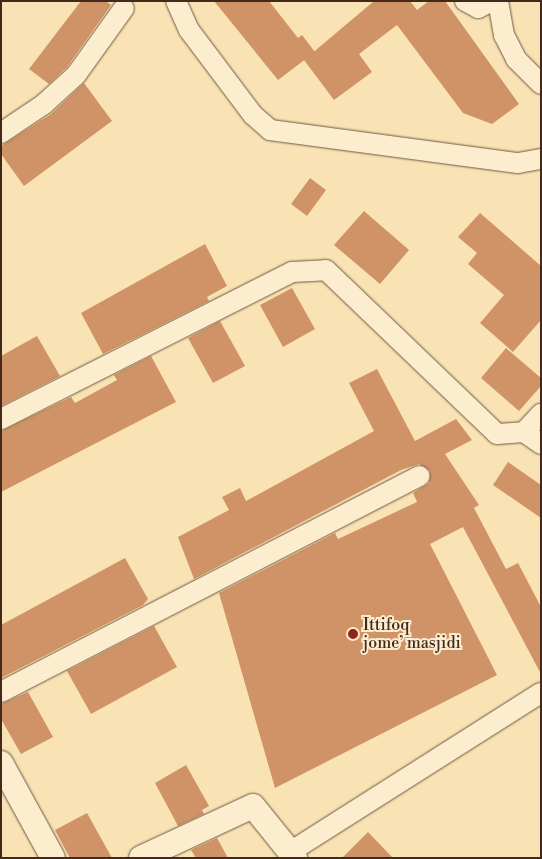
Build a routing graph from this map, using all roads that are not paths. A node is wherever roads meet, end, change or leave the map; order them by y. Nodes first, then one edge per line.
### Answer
1 (176, 1) edge
2 (465, 1) edge
3 (492, 1) edge
4 (498, 1) edge
5 (124, 8) dead end
6 (541, 84) edge
7 (1, 133) edge
8 (541, 159) edge
9 (541, 414) edge
10 (1, 419) edge
11 (524, 432) junction
12 (541, 444) edge
13 (420, 476) dead end
14 (1, 692) edge
15 (541, 693) edge
16 (1, 763) edge
17 (292, 855) edge
18 (52, 858) edge
19 (141, 858) edge

1 - 8 street
2 - 3 street
4 - 6 street
5 - 7 street
9 - 11 street
10 - 11 street
11 - 12 street
13 - 14 street
15 - 17 street
16 - 18 street
17 - 19 street

